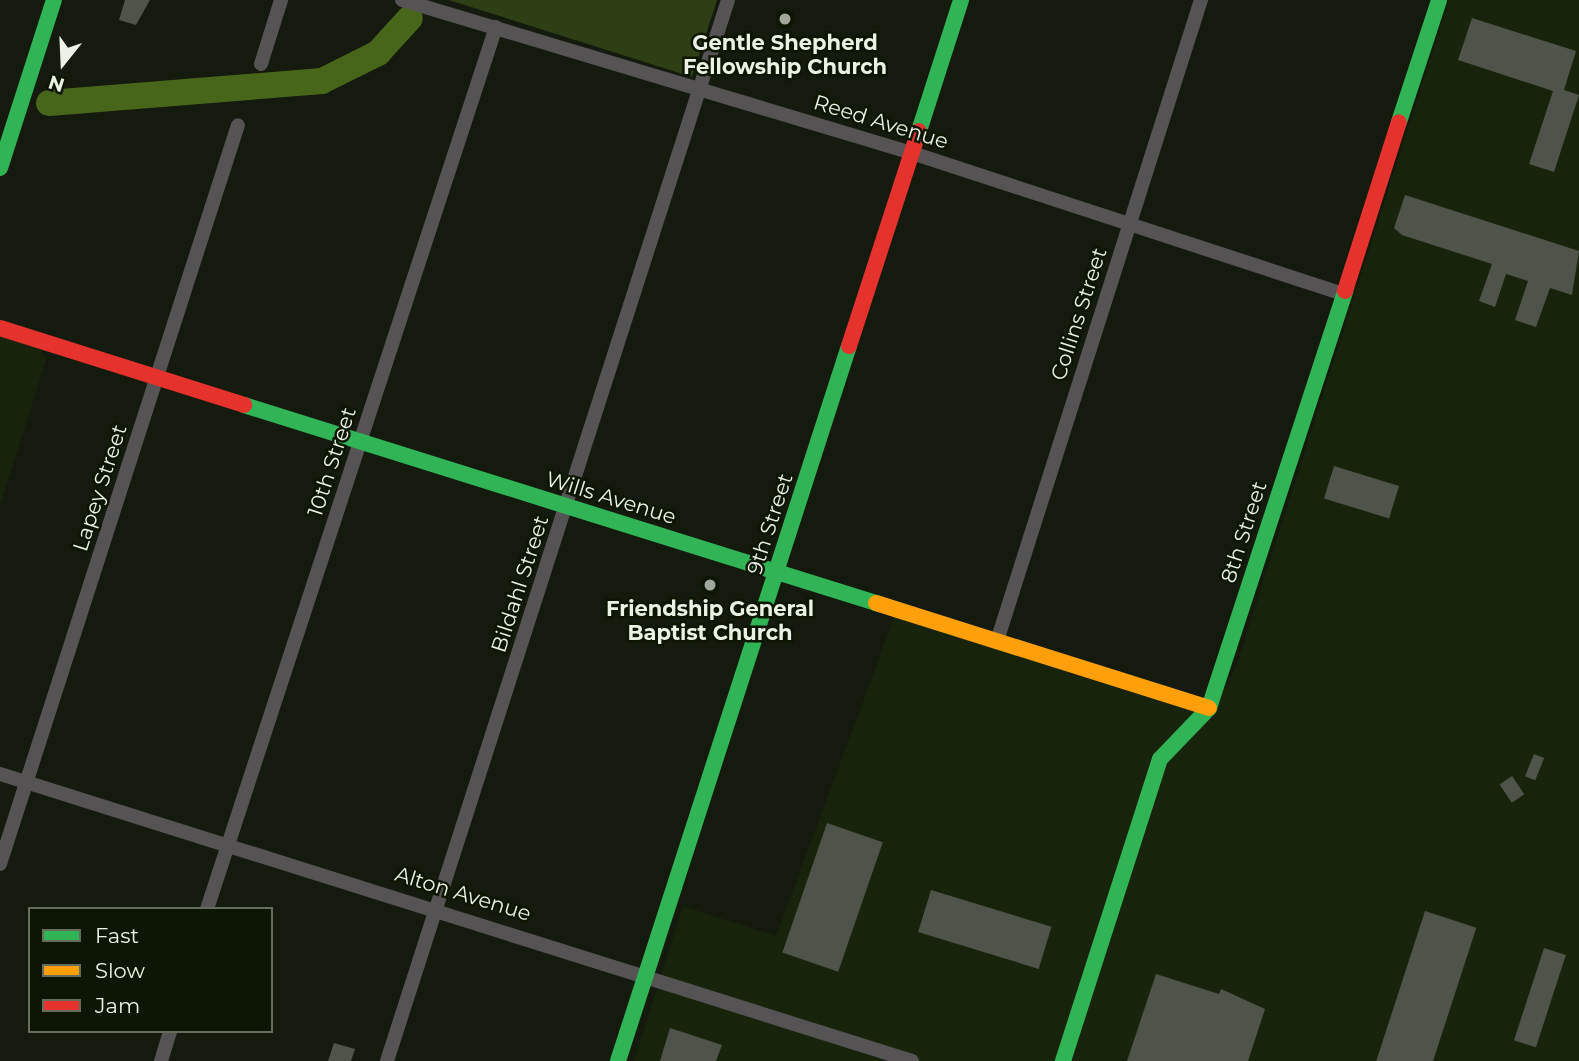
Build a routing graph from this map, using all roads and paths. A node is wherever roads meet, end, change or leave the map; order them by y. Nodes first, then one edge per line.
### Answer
1 (54, 0) edge
2 (281, 0) edge
3 (402, 0) edge
4 (728, 0) edge
5 (961, 0) edge
6 (1201, 0) edge
7 (1439, 0) edge
8 (496, 27) junction
9 (261, 64) dead end
10 (700, 89) junction
11 (239, 125) dead end
12 (912, 153) junction
13 (0, 169) edge
14 (1129, 225) junction
15 (1344, 294) junction
16 (0, 328) edge
17 (158, 377) junction
18 (362, 441) junction
19 (568, 506) junction
20 (776, 572) junction
21 (997, 641) junction
22 (1209, 708) junction
23 (0, 774) edge
24 (26, 782) junction
25 (227, 843) junction
26 (0, 863) edge
27 (208, 907) edge
28 (435, 907) junction
29 (646, 974) junction
30 (169, 1033) edge
31 (161, 1061) edge
32 (387, 1061) edge
33 (618, 1061) edge
34 (912, 1061) edge
35 (1063, 1061) edge

1 - 13 street
2 - 9 street
3 - 8 street, Reed Avenue
4 - 10 street, Bildahl Street
5 - 12 street, 9th Street
6 - 14 street, Collins Street
7 - 15 street, 8th Street
8 - 10 street, Reed Avenue
8 - 18 street, 10th Street
10 - 12 street, Reed Avenue
10 - 19 street, Bildahl Street
11 - 17 street, Lapey Street
12 - 14 street, Reed Avenue
12 - 20 street, 9th Street
14 - 15 street, Reed Avenue
14 - 21 street, Collins Street
15 - 22 street, 8th Street
16 - 17 street, Wills Avenue
17 - 18 street, Wills Avenue
17 - 24 street, Lapey Street
18 - 19 street, Wills Avenue
18 - 25 street, 10th Street
19 - 20 street, Wills Avenue
19 - 28 street, Bildahl Street
20 - 21 street, Wills Avenue
20 - 29 street, 9th Street
21 - 22 street, Wills Avenue
22 - 35 street, 8th Street
23 - 24 street, Alton Avenue
24 - 25 street, Alton Avenue
24 - 26 street, Lapey Street
25 - 27 street, 10th Street
25 - 28 street, Alton Avenue
28 - 29 street, Alton Avenue
28 - 32 street, Bildahl Street
29 - 33 street, 9th Street
29 - 34 street, Alton Avenue
30 - 31 street

